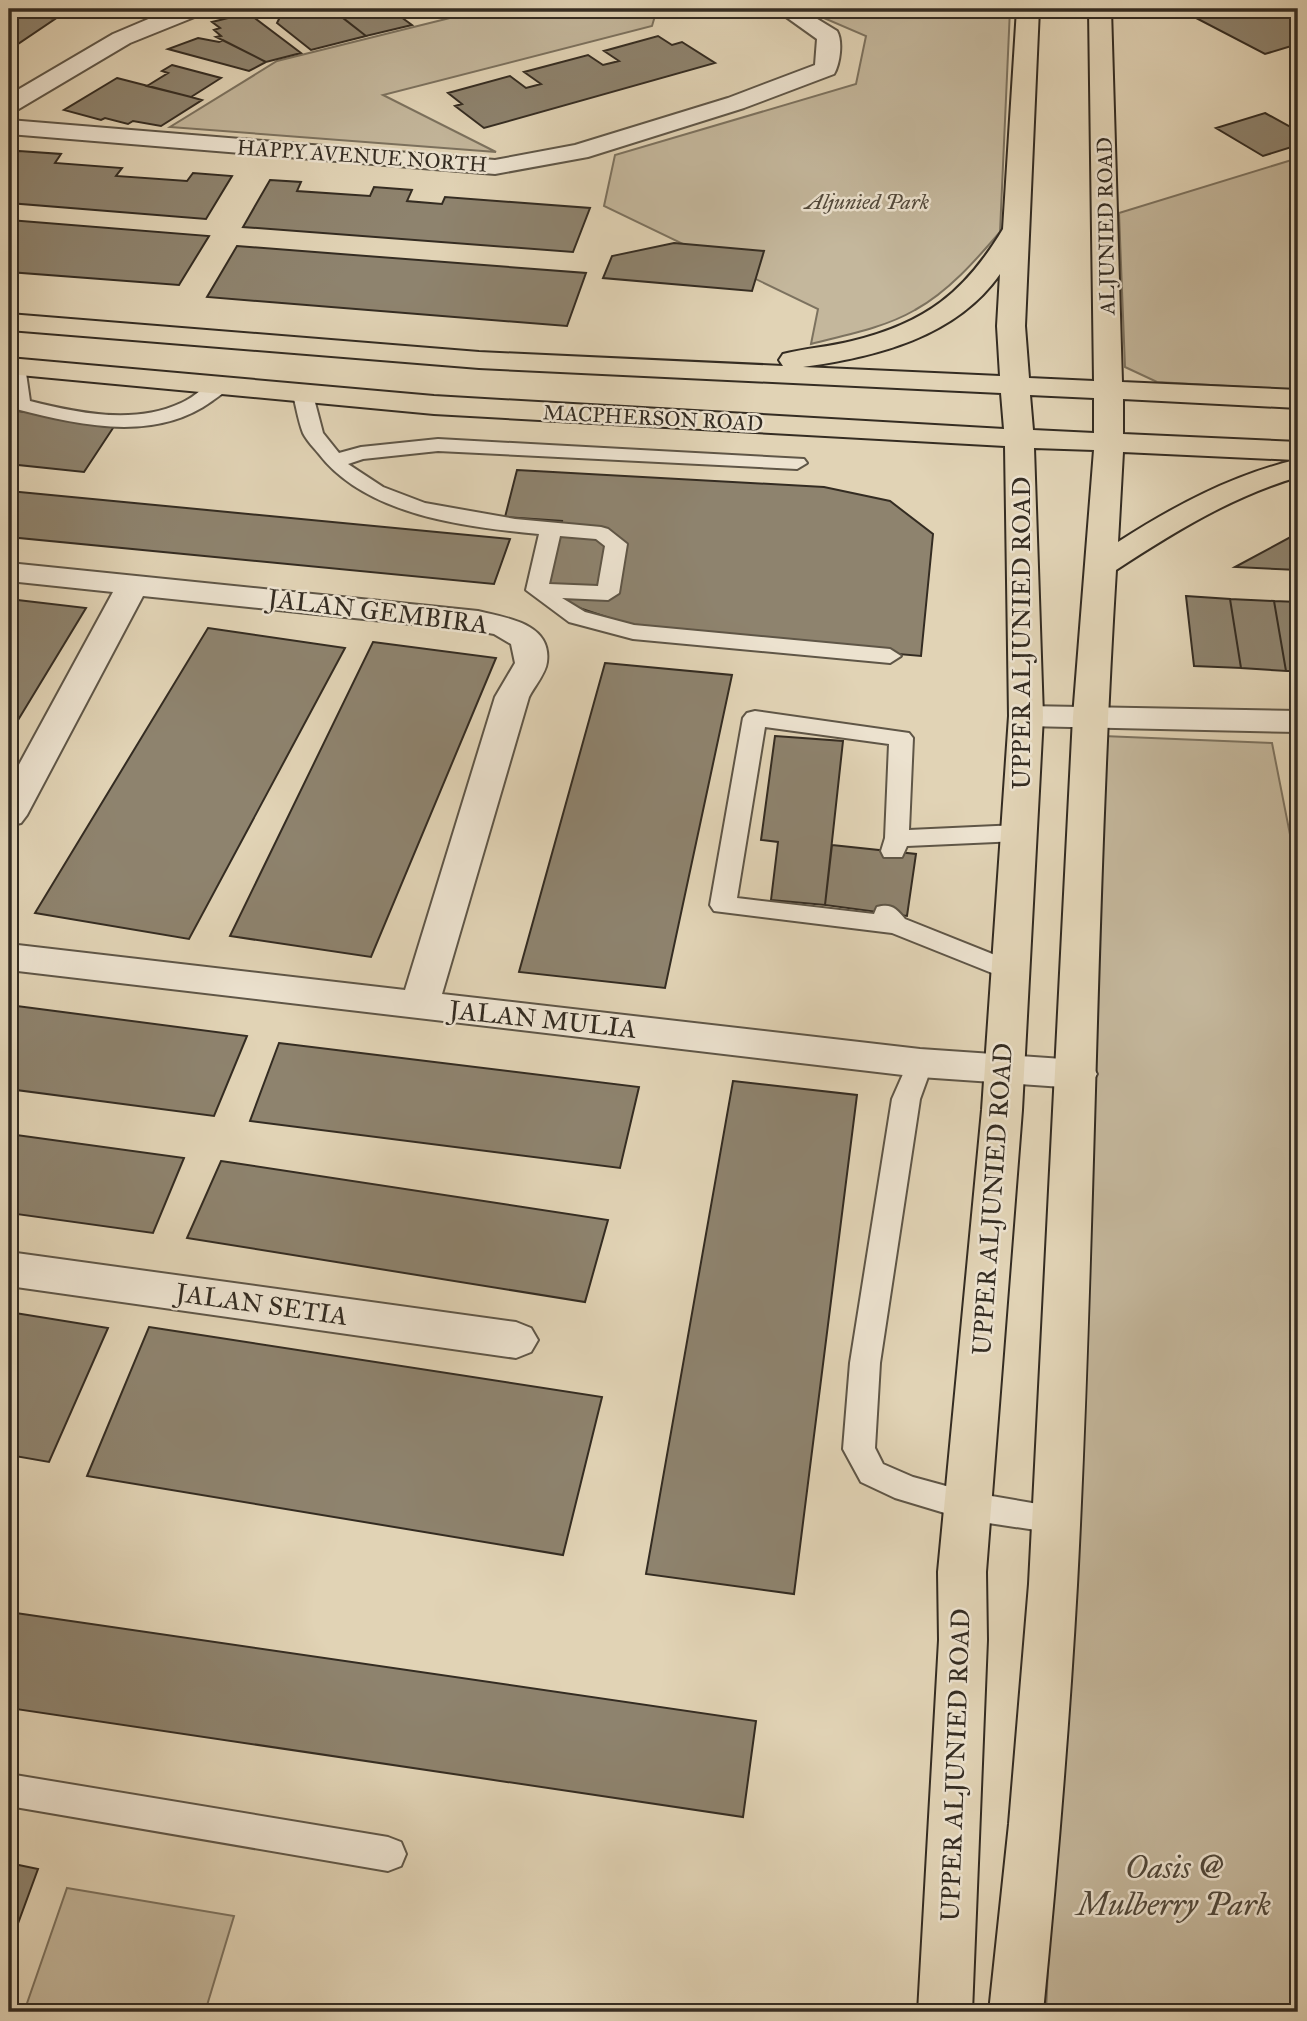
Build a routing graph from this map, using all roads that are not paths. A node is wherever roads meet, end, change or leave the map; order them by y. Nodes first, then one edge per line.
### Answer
1 (194, 9) edge
2 (786, 9) edge
3 (1028, 9) edge
4 (1100, 9) edge
5 (9, 105) edge
6 (9, 127) edge
7 (1019, 224) junction
8 (9, 322) edge
9 (12, 366) edge
10 (696, 371) junction
11 (223, 384) junction
12 (1014, 386) junction
13 (1108, 390) junction
14 (302, 391) junction
15 (1298, 399) edge
16 (1021, 439) junction
17 (1109, 443) junction
18 (1298, 451) edge
19 (333, 462) junction
20 (797, 463) dead end
21 (1298, 468) edge
22 (551, 528) junction
23 (1101, 566) junction
24 (9, 572) edge
25 (134, 583) junction
26 (537, 590) junction
27 (890, 656) dead end
28 (1026, 716) junction
29 (1090, 717) junction
30 (1298, 722) edge
31 (9, 815) edge
32 (1020, 833) junction
33 (9, 957) edge
34 (1011, 971) junction
35 (419, 1006) junction
36 (920, 1063) junction
37 (1003, 1068) junction
38 (1077, 1074) junction
39 (9, 1269) edge
40 (516, 1339) dead end
41 (968, 1506) junction
42 (1056, 1519) junction
43 (9, 1790) edge
44 (388, 1854) dead end
45 (945, 2012) edge
46 (1016, 2012) edge

1 - 5 street
2 - 6 street, HAPPY AVENUE NORTH
3 - 7 main road
4 - 13 main road, ALJUNIED ROAD
7 - 10 main road
7 - 12 main road
8 - 10 main road, MACPHERSON ROAD
9 - 11 main road, MACPHERSON ROAD
9 - 11 lane
10 - 12 main road, MACPHERSON ROAD
11 - 14 main road, MACPHERSON ROAD
12 - 13 main road, MACPHERSON ROAD
12 - 16 main road, UPPER ALJUNIED ROAD
13 - 15 main road, MACPHERSON ROAD
13 - 17 main road, ALJUNIED ROAD
14 - 16 main road, MACPHERSON ROAD
14 - 19 lane
16 - 17 main road, MACPHERSON ROAD
16 - 28 main road, UPPER ALJUNIED ROAD
17 - 18 main road, MACPHERSON ROAD
17 - 23 main road
19 - 20 lane
19 - 22 lane
21 - 23 main road
22 - 26 lane
22 - 26 lane
23 - 29 main road
24 - 25 street, JALAN GEMBIRA
25 - 31 street
25 - 35 street, JALAN GEMBIRA
26 - 27 lane
28 - 29 street
28 - 32 main road, UPPER ALJUNIED ROAD
29 - 30 street
29 - 38 main road
32 - 34 main road, UPPER ALJUNIED ROAD
32 - 34 lane
33 - 35 street, JALAN MULIA
34 - 37 main road, UPPER ALJUNIED ROAD
35 - 36 street, JALAN MULIA
36 - 37 street, JALAN MULIA
36 - 41 lane
37 - 38 street, JALAN MULIA
37 - 41 main road, UPPER ALJUNIED ROAD
38 - 42 main road
39 - 40 street, JALAN SETIA
41 - 42 lane
41 - 45 main road, UPPER ALJUNIED ROAD
42 - 46 main road
43 - 44 lane

